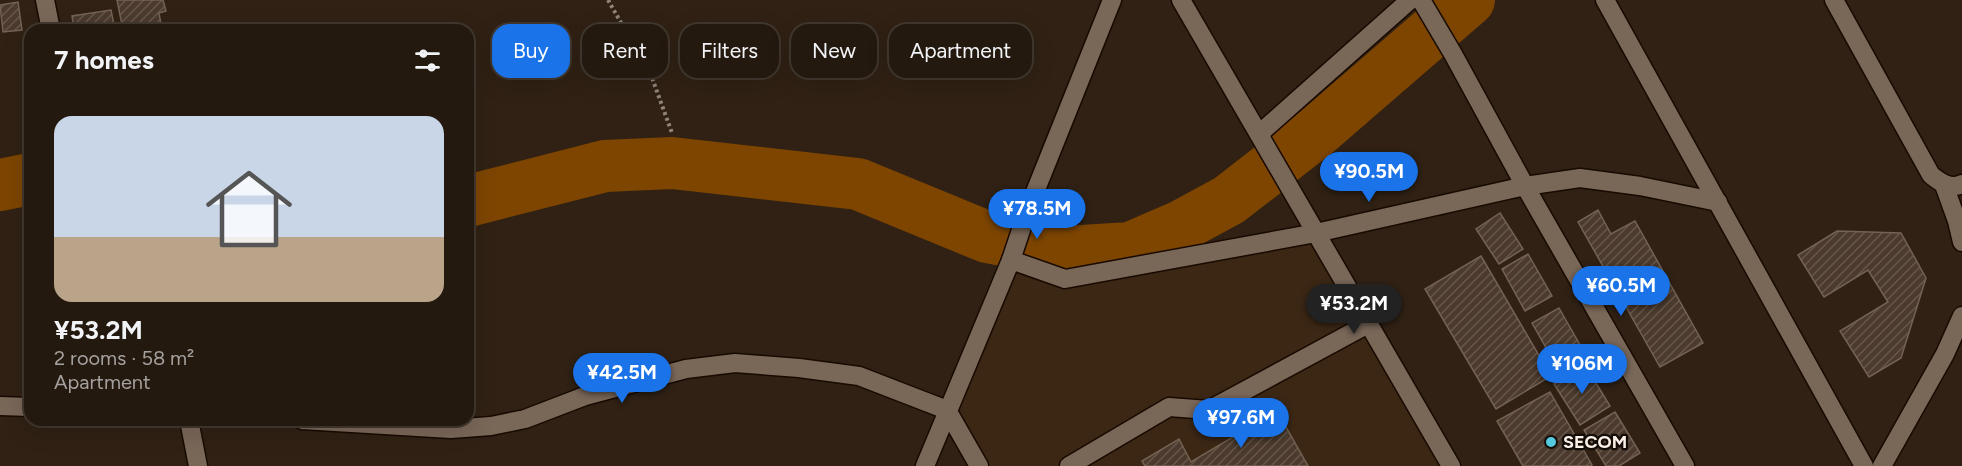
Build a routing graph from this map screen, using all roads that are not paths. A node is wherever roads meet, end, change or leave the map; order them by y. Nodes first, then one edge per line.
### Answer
1 (45, 0) edge
2 (1112, 0) edge
3 (1181, 0) edge
4 (1605, 0) edge
5 (1834, 0) edge
6 (1419, 2) edge
7 (50, 24) edge
8 (1261, 139) junction
9 (1953, 184) edge
10 (1525, 186) junction
11 (1718, 202) junction
12 (1316, 233) junction
13 (1962, 242) edge
14 (1012, 259) junction
15 (1962, 316) edge
16 (1368, 324) junction
17 (0, 406) edge
18 (24, 407) edge
19 (947, 410) junction
20 (190, 426) edge
21 (401, 426) edge
22 (198, 466) edge
23 (925, 466) edge
24 (979, 466) edge
25 (1069, 466) edge
26 (1451, 466) edge
27 (1685, 466) edge
28 (1864, 466) edge
29 (1882, 466) edge

1 - 7 street
2 - 14 street
3 - 8 street
4 - 11 street
5 - 9 street
6 - 8 street
6 - 10 street
8 - 12 street
9 - 13 street
10 - 11 street
10 - 12 street
10 - 27 street
11 - 28 street
12 - 14 street
12 - 16 street
14 - 19 street
15 - 29 street
16 - 25 street
16 - 26 street
17 - 18 street
19 - 21 street
19 - 23 street
19 - 24 street
20 - 22 street

